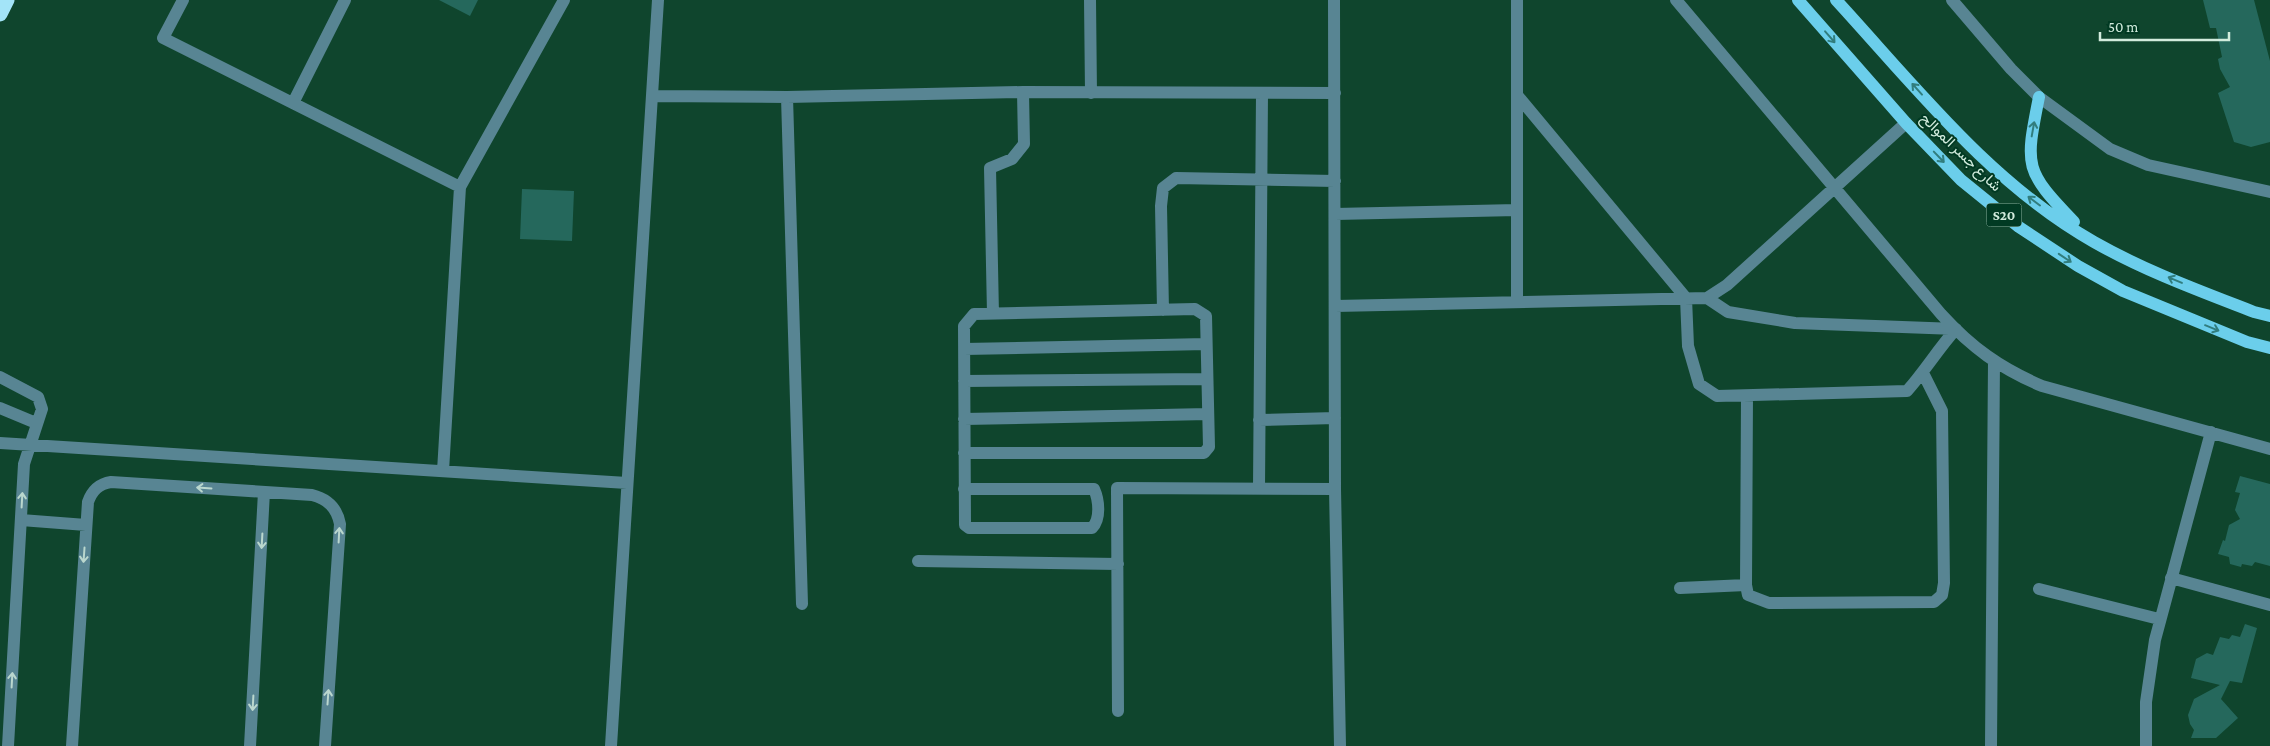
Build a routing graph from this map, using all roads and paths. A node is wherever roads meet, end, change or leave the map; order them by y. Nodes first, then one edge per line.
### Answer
1 (7, 0) edge
2 (183, 0) edge
3 (345, 0) edge
4 (564, 0) edge
5 (658, 0) edge
6 (1090, 0) edge
7 (1334, 0) edge
8 (1517, 0) edge
9 (1676, 0) edge
10 (1798, 0) edge
11 (1836, 0) edge
12 (1957, 2) edge
13 (0, 14) edge
14 (1023, 92) junction
15 (1091, 93) junction
16 (1262, 93) junction
17 (1335, 93) junction
18 (1517, 95) junction
19 (652, 96) junction
20 (787, 97) junction
21 (2039, 97) junction
22 (292, 103) junction
23 (1906, 123) junction
24 (1262, 180) junction
25 (1335, 181) junction
26 (460, 187) junction
27 (1835, 188) junction
28 (2270, 192) edge
29 (1517, 210) junction
30 (1335, 214) junction
31 (2093, 242) junction
32 (1686, 298) junction
33 (1707, 298) junction
34 (1517, 302) junction
35 (1335, 306) junction
36 (1163, 310) junction
37 (993, 314) junction
38 (2270, 316) edge
39 (1956, 330) junction
40 (1206, 344) junction
41 (2270, 348) edge
42 (964, 349) junction
43 (1994, 361) junction
44 (1923, 373) junction
45 (0, 377) edge
46 (1207, 379) junction
47 (964, 381) junction
48 (1747, 396) junction
49 (0, 408) edge
50 (1208, 414) junction
51 (1335, 418) junction
52 (964, 419) junction
53 (1259, 420) junction
54 (36, 422) junction
55 (2211, 432) junction
56 (0, 443) edge
57 (31, 445) junction
58 (2270, 449) edge
59 (964, 453) junction
60 (443, 471) junction
61 (627, 483) junction
62 (1259, 488) junction
63 (964, 489) junction
64 (1335, 489) junction
65 (264, 492) junction
66 (21, 520) junction
67 (86, 525) junction
68 (918, 561) dead end
69 (1118, 564) junction
70 (2171, 578) junction
71 (1746, 585) junction
72 (1680, 588) dead end
73 (2039, 589) dead end
74 (802, 604) dead end
75 (2270, 605) edge
76 (2159, 619) junction
77 (5, 709) edge
78 (1118, 711) dead end
79 (8, 746) edge
80 (72, 746) edge
81 (250, 746) edge
82 (325, 746) edge
83 (610, 746) edge
84 (1340, 746) edge
85 (1991, 746) edge
86 (2146, 746) edge

1 - 13 highway
2 - 22 street
3 - 22 street
4 - 26 street
5 - 19 street
6 - 15 street
7 - 17 street
8 - 18 street
9 - 27 street
10 -> 23 main road, شارع جسر الموالح / S20
31 -> 11 main road, شارع جسر الموالح / S20
12 - 21 street
14 - 15 street
14 - 20 street
14 - 37 street
15 - 16 street
16 - 17 street
16 - 24 street
17 - 25 street
18 - 29 street
18 - 32 street
19 - 20 street
19 - 61 street
20 - 74 street
21 - 28 street
31 -> 21 main road
22 - 26 street
23 - 27 street
23 -> 41 main road, شارع جسر الموالح / S20
24 - 25 street
24 - 36 street
24 - 53 street
25 - 30 street
26 - 60 street
27 - 33 street
27 - 39 street
29 - 30 street
29 - 34 street
30 - 35 street
38 -> 31 main road, شارع جسر الموالح / S20
32 - 33 street
32 - 34 street
32 - 48 street
33 - 39 street
34 - 35 street
35 - 51 street
36 - 37 street
36 - 40 street
37 - 42 street
39 - 43 street
39 - 44 street
40 - 42 street
40 - 46 street
42 - 47 street
43 - 55 street
43 - 85 street
44 - 48 street
44 - 71 street
45 - 54 street
46 - 47 street
46 - 50 street
47 - 52 street
48 - 71 street
49 - 54 street
50 - 52 street
50 - 59 street
51 - 53 street
51 - 64 street
52 - 59 street
53 - 62 street
54 - 57 street
55 - 58 street
55 - 70 street
56 - 57 street
57 - 60 street
66 -> 57 street
59 - 63 street
60 - 61 street
61 - 83 street
62 - 64 street
62 - 69 street
63 - 63 street
64 - 84 street
65 -> 67 street
65 -> 81 street
82 -> 65 street
66 - 67 street
77 -> 66 street
67 -> 80 street
68 - 69 street
69 - 78 street
70 - 75 street
70 - 76 street
71 - 72 street
73 - 76 street
76 - 86 street
77 - 79 street

